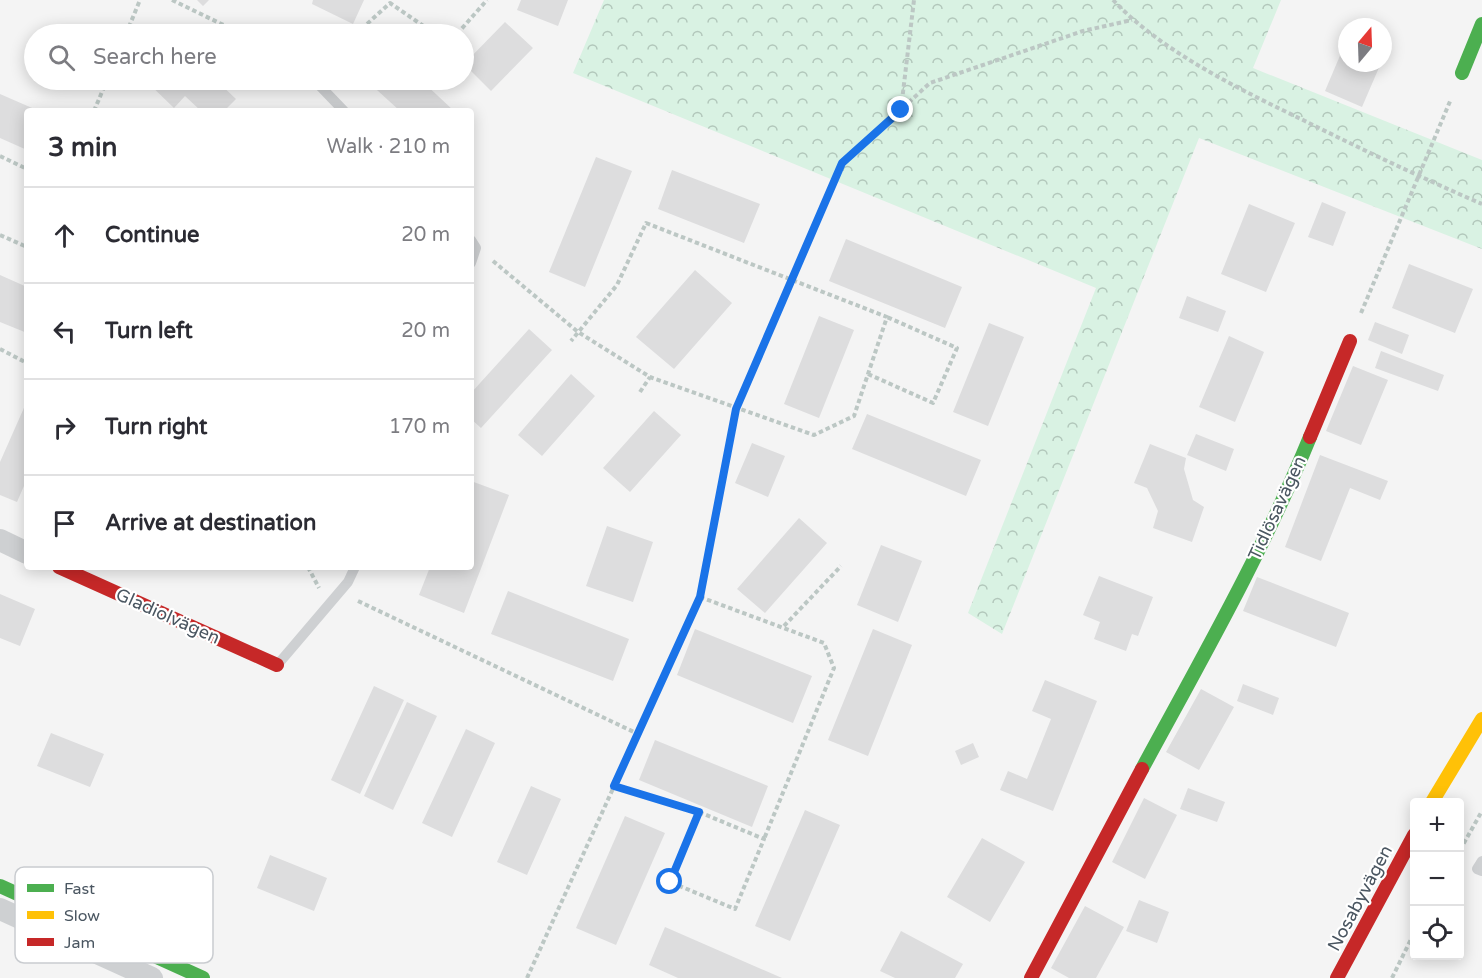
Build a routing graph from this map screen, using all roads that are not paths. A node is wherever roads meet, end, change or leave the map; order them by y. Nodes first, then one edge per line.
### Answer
1 (1482, 24) edge
2 (1462, 73) road end
3 (324, 90) edge
4 (341, 108) edge
5 (1350, 340) road end
6 (0, 540) edge
7 (24, 551) edge
8 (66, 570) edge
9 (354, 570) edge
10 (277, 666) joint
11 (1195, 672) joint
12 (1482, 719) edge
13 (1160, 736) joint
14 (1434, 798) edge
15 (1410, 842) edge
16 (1482, 861) edge
17 (1482, 871) edge
18 (0, 886) edge
19 (15, 893) edge
20 (0, 909) edge
21 (15, 916) edge
22 (119, 963) edge
23 (170, 963) edge
24 (152, 978) edge
25 (203, 978) edge
26 (1031, 978) edge
27 (1337, 978) edge

1 - 2 street
3 - 4 lane
5 - 11 street, Tidlösavägen
6 - 7 street
8 - 10 street, Gladiolvägen
9 - 10 lane
11 - 13 street, Tidlösavägen
12 - 14 street
13 - 26 street, Tidlösavägen
15 - 27 street, Nosabyvägen
16 - 17 lane
18 - 19 street
20 - 21 street
22 - 24 street
23 - 25 street

